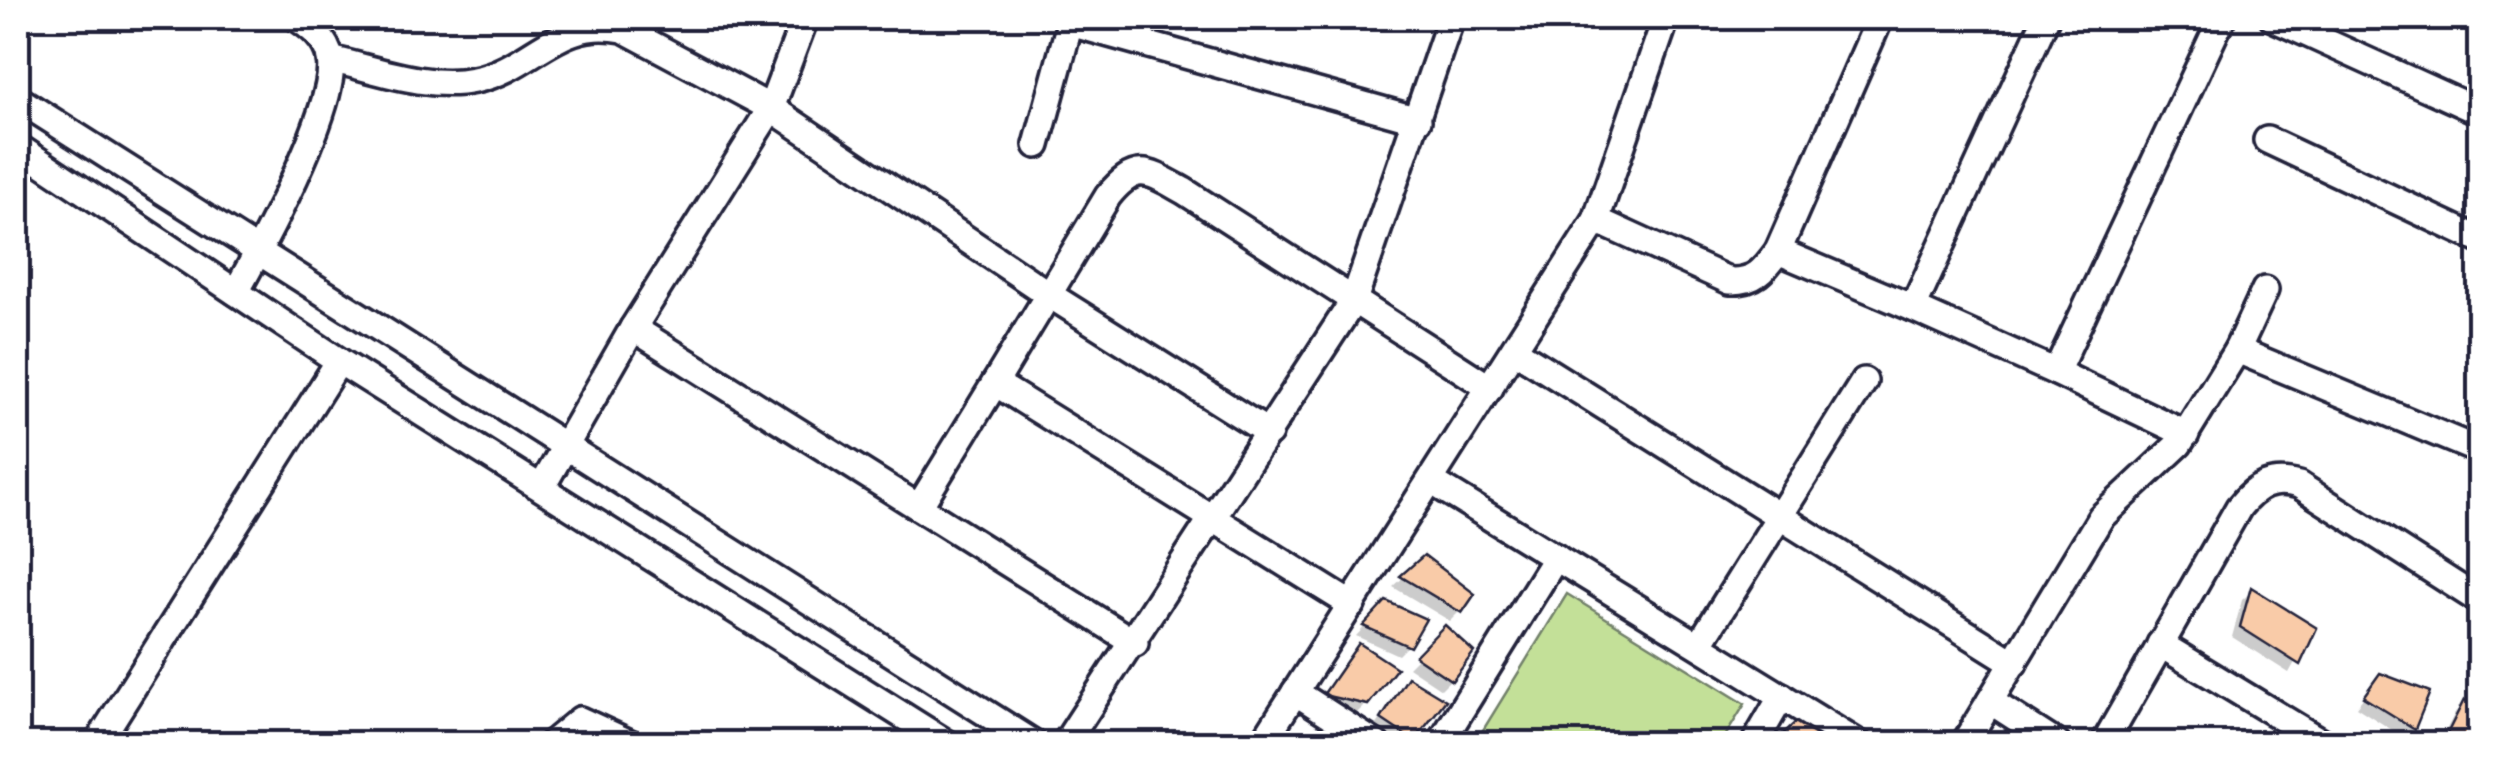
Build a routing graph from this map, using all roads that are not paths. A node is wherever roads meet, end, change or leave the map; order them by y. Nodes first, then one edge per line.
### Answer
1 (297, 18) edge
2 (805, 18) edge
3 (1451, 18) edge
4 (1666, 18) edge
5 (1880, 18) edge
6 (2046, 18) edge
7 (2222, 18) edge
8 (2273, 18) edge
9 (1071, 20) edge
10 (330, 58) junction
11 (18, 98) edge
12 (771, 108) junction
13 (2480, 112) edge
14 (1418, 120) junction
15 (2268, 140) dead end
16 (1037, 145) dead end
17 (18, 147) edge
18 (1596, 220) junction
19 (2480, 240) edge
20 (1778, 251) junction
21 (257, 253) junction
22 (2265, 290) dead end
23 (236, 292) junction
24 (1048, 294) junction
25 (1354, 300) junction
26 (1913, 308) junction
27 (633, 328) junction
28 (1514, 350) junction
29 (2237, 350) junction
30 (339, 361) junction
31 (2056, 372) junction
32 (1864, 380) dead end
33 (995, 383) junction
34 (1490, 388) junction
35 (1269, 433) junction
36 (2186, 434) junction
37 (565, 447) junction
38 (2480, 451) edge
39 (1431, 480) junction
40 (543, 485) junction
41 (919, 508) junction
42 (1781, 517) junction
43 (1215, 518) junction
44 (1556, 557) junction
45 (2480, 600) edge
46 (1352, 604) junction
47 (1134, 643) junction
48 (2160, 644) junction
49 (1699, 645) junction
50 (2014, 663) junction
51 (1295, 692) junction
52 (1782, 696) junction
53 (1990, 702) junction
54 (2324, 743) edge
55 (97, 744) edge
56 (550, 744) edge
57 (632, 744) edge
58 (948, 744) edge
59 (1035, 744) edge
60 (1065, 744) edge
61 (1262, 744) edge
62 (1376, 744) edge
63 (1440, 744) edge
64 (1754, 744) edge
65 (1860, 744) edge
66 (1964, 744) edge
67 (2057, 744) edge
68 (2104, 744) edge

1 - 10 street
2 - 12 street
3 - 14 street
4 - 18 street
5 - 20 street
6 - 26 street
7 - 31 street
8 - 13 street
9 - 14 street
9 - 16 street
10 - 12 street
10 - 21 street
11 - 21 street
12 - 24 street
12 - 27 street
14 - 25 street
15 - 19 street
17 - 23 street
18 - 20 street
18 - 28 street
20 - 26 street
21 - 23 street
21 - 37 street
22 - 29 street
23 - 30 street
24 - 25 street
24 - 33 street
24 - 35 street
25 - 34 street
25 - 35 street
26 - 31 street
27 - 37 street
27 - 41 street
28 - 34 street
28 - 42 street
29 - 36 street
29 - 38 street
30 - 40 street
30 - 55 street
31 - 36 street
32 - 42 street
33 - 41 street
33 - 43 street
34 - 39 street
35 - 43 street
36 - 50 street
37 - 40 street
37 - 59 street
39 - 44 street
39 - 46 street
40 - 58 street
41 - 47 street
42 - 49 street
42 - 50 street
43 - 46 street
43 - 47 street
44 - 49 street
44 - 63 street
45 - 48 street
46 - 51 street
47 - 60 street
48 - 54 street
48 - 68 street
49 - 52 street
50 - 53 street
51 - 61 street
51 - 62 street
52 - 64 street
52 - 65 street
53 - 66 street
53 - 67 street
56 - 57 street

